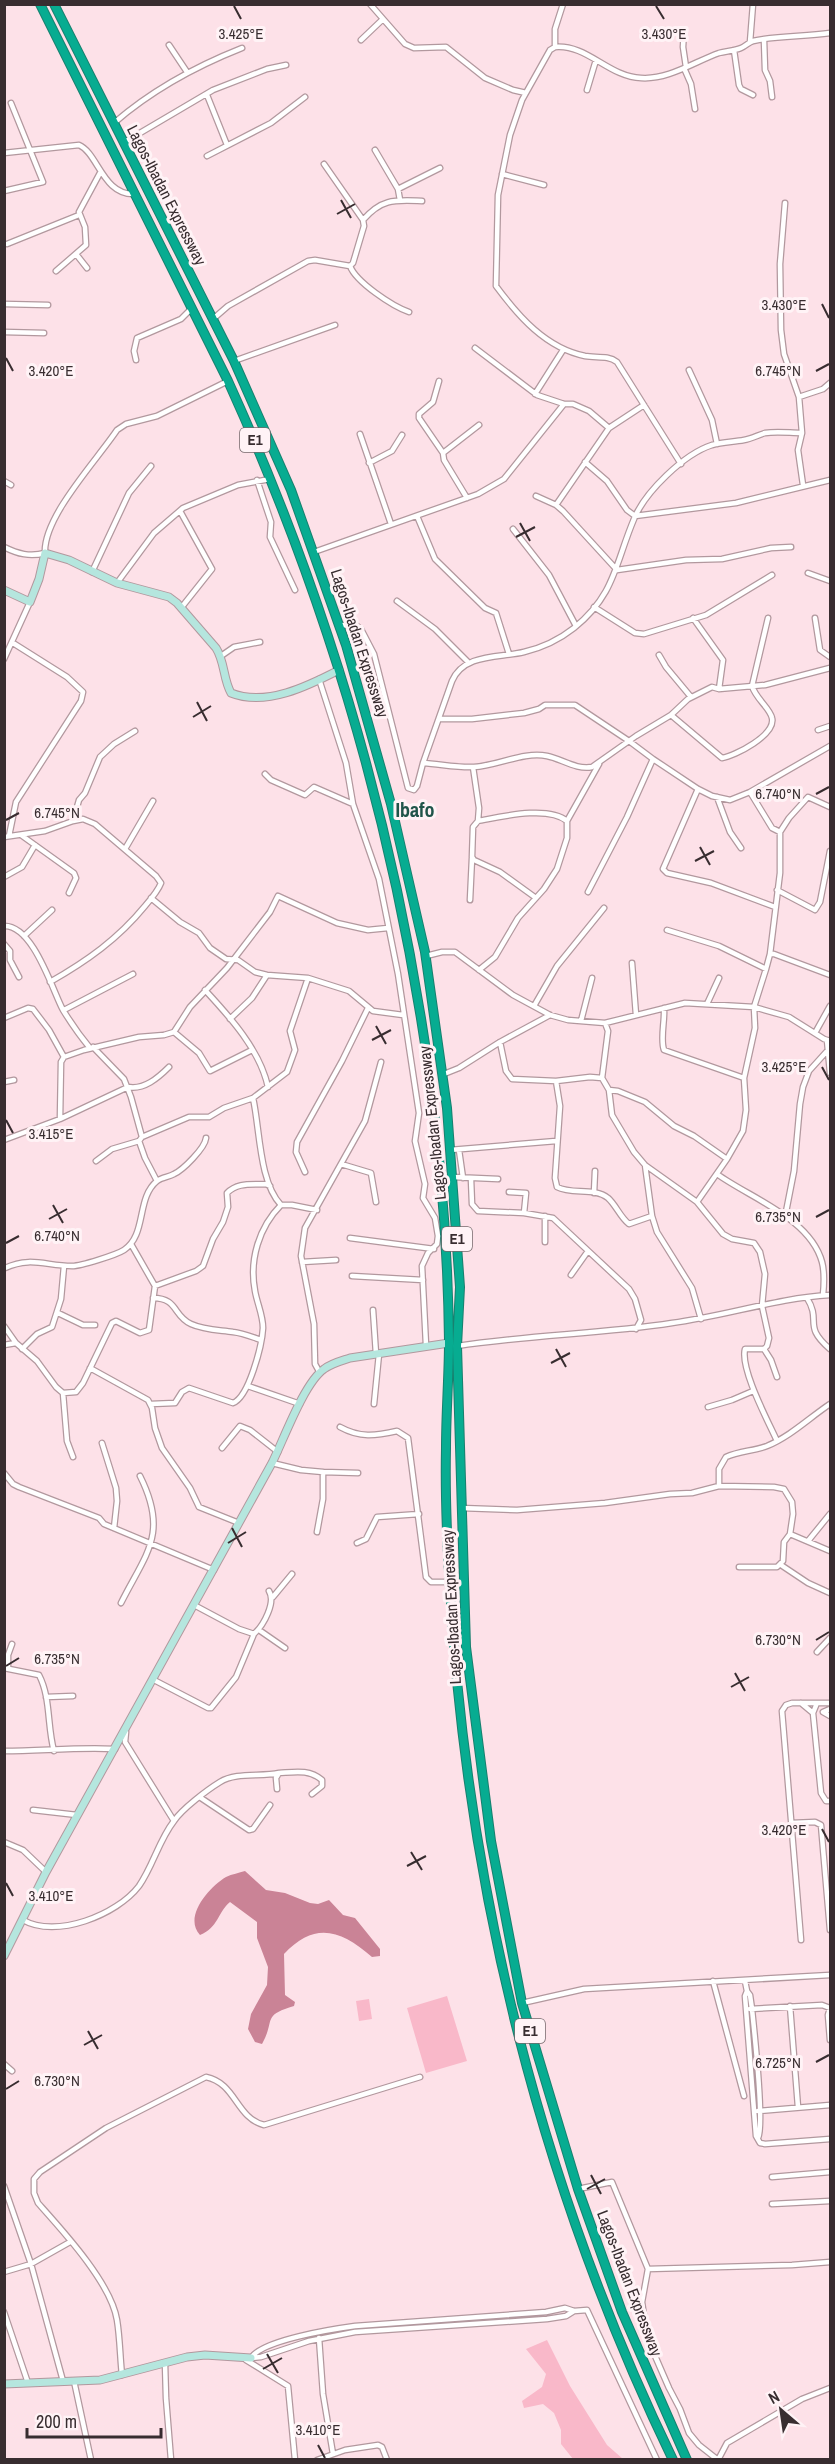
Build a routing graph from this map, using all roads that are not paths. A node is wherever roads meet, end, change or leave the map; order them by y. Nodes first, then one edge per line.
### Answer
1 (40, 4) edge
2 (54, 4) edge
3 (370, 4) edge
4 (563, 4) edge
5 (753, 4) edge
6 (382, 20) junction
7 (684, 31) dead end
8 (831, 33) edge
9 (361, 40) dead end
10 (764, 40) junction
11 (750, 42) junction
12 (169, 45) dead end
13 (555, 47) junction
14 (242, 48) dead end
15 (734, 50) junction
16 (596, 60) junction
17 (286, 65) dead end
18 (685, 68) junction
19 (187, 72) junction
20 (587, 90) dead end
21 (526, 93) junction
22 (207, 95) junction
23 (753, 95) dead end
24 (305, 97) dead end
25 (772, 97) dead end
26 (11, 103) dead end
27 (695, 109) dead end
28 (114, 123) junction
29 (123, 143) junction
30 (227, 145) junction
31 (28, 150) junction
32 (375, 150) dead end
33 (4, 153) edge
34 (207, 156) dead end
35 (324, 164) dead end
36 (440, 168) dead end
37 (100, 173) junction
38 (502, 174) junction
39 (543, 185) dead end
40 (398, 189) junction
41 (4, 191) edge
42 (135, 194) junction
43 (400, 200) junction
44 (422, 201) dead end
45 (785, 203) dead end
46 (79, 215) junction
47 (363, 220) junction
48 (7, 244) dead end
49 (76, 254) junction
50 (350, 266) junction
51 (87, 268) dead end
52 (56, 271) dead end
53 (4, 304) edge
54 (48, 305) dead end
55 (191, 309) junction
56 (409, 312) dead end
57 (213, 319) junction
58 (335, 325) dead end
59 (4, 332) edge
60 (44, 333) dead end
61 (475, 348) dead end
62 (564, 350) junction
63 (136, 360) dead end
64 (234, 361) junction
65 (689, 370) dead end
66 (228, 381) junction
67 (439, 381) dead end
68 (831, 383) edge
69 (535, 394) junction
70 (799, 397) junction
71 (564, 404) junction
72 (644, 405) junction
73 (479, 425) dead end
74 (609, 428) junction
75 (802, 433) junction
76 (360, 434) dead end
77 (402, 435) dead end
78 (717, 444) junction
79 (443, 453) junction
80 (585, 462) junction
81 (369, 463) junction
82 (681, 464) junction
83 (151, 466) dead end
84 (270, 479) junction
85 (256, 480) junction
86 (831, 480) edge
87 (4, 481) edge
88 (11, 485) dead end
89 (803, 485) junction
90 (536, 496) dead end
91 (468, 498) junction
92 (556, 505) junction
93 (180, 511) junction
94 (417, 516) junction
95 (635, 516) junction
96 (391, 524) junction
97 (513, 529) dead end
98 (4, 547) edge
99 (791, 547) dead end
100 (314, 552) junction
101 (45, 553) junction
102 (617, 570) junction
103 (92, 572) junction
104 (808, 573) dead end
105 (772, 575) dead end
106 (831, 581) edge
107 (117, 583) junction
108 (4, 590) edge
109 (296, 590) dead end
110 (397, 600) dead end
111 (30, 602) junction
112 (594, 607) junction
113 (181, 608) junction
114 (693, 618) junction
115 (768, 618) dead end
116 (815, 618) dead end
117 (339, 625) junction
118 (576, 626) junction
119 (260, 642) dead end
120 (13, 643) junction
121 (509, 654) junction
122 (659, 655) dead end
123 (221, 656) junction
124 (831, 657) edge
125 (4, 659) edge
126 (469, 663) junction
127 (831, 669) edge
128 (339, 670) junction
129 (320, 679) junction
130 (752, 686) junction
131 (718, 689) junction
132 (691, 697) junction
133 (671, 715) junction
134 (440, 719) junction
135 (831, 726) edge
136 (818, 729) dead end
137 (135, 731) dead end
138 (630, 741) junction
139 (830, 746) edge
140 (653, 759) junction
141 (423, 763) junction
142 (600, 764) junction
143 (473, 768) junction
144 (265, 774) dead end
145 (698, 789) junction
146 (750, 792) junction
147 (717, 797) junction
148 (153, 801) dead end
149 (353, 804) junction
150 (831, 807) edge
151 (567, 820) junction
152 (73, 821) junction
153 (478, 821) junction
154 (780, 832) junction
155 (21, 834) junction
156 (7, 837) edge
157 (35, 845) junction
158 (741, 848) dead end
159 (125, 849) junction
160 (831, 851) edge
161 (472, 857) junction
162 (4, 878) edge
163 (777, 890) junction
164 (588, 892) dead end
165 (69, 893) dead end
166 (151, 898) junction
167 (536, 898) junction
168 (470, 900) dead end
169 (775, 907) junction
170 (604, 908) dead end
171 (52, 910) dead end
172 (4, 926) edge
173 (388, 928) junction
174 (667, 930) dead end
175 (24, 936) junction
176 (4, 944) edge
177 (770, 954) junction
178 (426, 956) junction
179 (232, 960) junction
180 (632, 963) dead end
181 (766, 969) junction
182 (479, 970) junction
183 (134, 974) dead end
184 (267, 975) junction
185 (831, 975) edge
186 (19, 977) dead end
187 (308, 978) junction
188 (592, 978) dead end
189 (718, 978) dead end
190 (50, 982) junction
191 (206, 990) junction
192 (707, 1004) junction
193 (534, 1006) junction
194 (831, 1006) edge
195 (754, 1007) junction
196 (368, 1008) junction
197 (664, 1008) junction
198 (64, 1010) junction
199 (403, 1015) junction
200 (550, 1015) junction
201 (636, 1015) junction
202 (4, 1018) edge
203 (230, 1018) junction
204 (581, 1022) junction
205 (605, 1023) junction
206 (174, 1032) junction
207 (423, 1032) junction
208 (815, 1033) junction
209 (408, 1036) junction
210 (829, 1040) edge
211 (500, 1042) junction
212 (91, 1048) junction
213 (252, 1050) junction
214 (829, 1051) edge
215 (64, 1057) junction
216 (381, 1062) dead end
217 (170, 1067) dead end
218 (831, 1073) edge
219 (444, 1074) junction
220 (602, 1078) junction
221 (744, 1078) junction
222 (14, 1080) dead end
223 (556, 1081) junction
224 (4, 1082) edge
225 (128, 1087) junction
226 (268, 1087) junction
227 (609, 1090) junction
228 (253, 1098) junction
229 (60, 1119) junction
230 (206, 1138) dead end
231 (140, 1139) junction
232 (4, 1140) edge
233 (556, 1141) junction
234 (455, 1150) junction
235 (727, 1159) junction
236 (96, 1161) dead end
237 (342, 1164) junction
238 (645, 1165) junction
239 (595, 1171) dead end
240 (305, 1172) dead end
241 (717, 1173) junction
242 (453, 1177) junction
243 (463, 1178) junction
244 (471, 1179) junction
245 (498, 1179) dead end
246 (157, 1180) junction
247 (270, 1186) junction
248 (509, 1192) dead end
249 (594, 1193) junction
250 (376, 1202) dead end
251 (698, 1202) junction
252 (281, 1205) junction
253 (316, 1210) junction
254 (524, 1213) junction
255 (545, 1216) junction
256 (652, 1216) junction
257 (785, 1217) junction
258 (350, 1238) dead end
259 (545, 1242) dead end
260 (131, 1244) junction
261 (434, 1249) junction
262 (588, 1251) junction
263 (336, 1260) dead end
264 (302, 1262) junction
265 (64, 1266) junction
266 (5, 1268) edge
267 (571, 1275) dead end
268 (352, 1276) dead end
269 (423, 1280) junction
270 (155, 1286) junction
271 (824, 1295) junction
272 (831, 1295) edge
273 (153, 1298) junction
274 (807, 1298) junction
275 (762, 1306) junction
276 (373, 1310) dead end
277 (58, 1313) junction
278 (701, 1319) junction
279 (95, 1325) dead end
280 (4, 1326) edge
281 (636, 1329) junction
282 (261, 1340) junction
283 (16, 1343) junction
284 (453, 1344) junction
285 (4, 1345) edge
286 (426, 1345) junction
287 (22, 1349) junction
288 (764, 1349) junction
289 (831, 1349) edge
290 (378, 1354) junction
291 (90, 1368) junction
292 (320, 1373) junction
293 (777, 1377) dead end
294 (248, 1386) junction
295 (753, 1391) junction
296 (63, 1393) junction
297 (300, 1404) junction
298 (374, 1404) dead end
299 (831, 1404) edge
300 (153, 1406) junction
301 (708, 1407) dead end
302 (340, 1426) dead end
303 (777, 1441) junction
304 (102, 1443) dead end
305 (222, 1448) dead end
306 (278, 1452) junction
307 (73, 1457) dead end
308 (272, 1463) junction
309 (323, 1472) junction
310 (4, 1473) edge
311 (358, 1473) dead end
312 (140, 1476) dead end
313 (719, 1486) junction
314 (461, 1508) junction
315 (419, 1514) junction
316 (831, 1514) edge
317 (239, 1523) junction
318 (114, 1528) junction
319 (317, 1532) dead end
320 (790, 1534) junction
321 (808, 1541) junction
322 (153, 1543) junction
323 (357, 1543) dead end
324 (831, 1551) edge
325 (781, 1564) junction
326 (739, 1567) dead end
327 (214, 1570) junction
328 (292, 1574) dead end
329 (449, 1582) junction
330 (269, 1591) dead end
331 (831, 1593) edge
332 (272, 1598) junction
333 (121, 1603) dead end
334 (194, 1605) junction
335 (257, 1632) junction
336 (831, 1638) edge
337 (12, 1644) dead end
338 (285, 1648) dead end
339 (817, 1652) dead end
340 (6, 1667) edge
341 (154, 1680) junction
342 (73, 1696) dead end
343 (46, 1697) junction
344 (801, 1703) junction
345 (817, 1703) junction
346 (831, 1703) edge
347 (831, 1709) edge
348 (813, 1713) junction
349 (831, 1716) edge
350 (127, 1728) junction
351 (115, 1749) junction
352 (4, 1751) edge
353 (54, 1751) junction
354 (279, 1773) junction
355 (277, 1789) dead end
356 (312, 1794) dead end
357 (201, 1798) junction
358 (831, 1801) edge
359 (270, 1805) dead end
360 (33, 1810) dead end
361 (77, 1815) junction
362 (174, 1821) junction
363 (791, 1823) junction
364 (4, 1842) edge
365 (46, 1872) junction
366 (23, 1920) junction
367 (831, 1930) edge
368 (801, 1940) dead end
369 (4, 1956) edge
370 (831, 1975) edge
371 (713, 1981) junction
372 (745, 1981) junction
373 (522, 2003) junction
374 (790, 2006) junction
375 (830, 2008) edge
376 (749, 2009) junction
377 (831, 2040) edge
378 (4, 2064) edge
379 (12, 2071) dead end
380 (420, 2077) dead end
381 (744, 2096) dead end
382 (831, 2105) edge
383 (798, 2107) junction
384 (757, 2111) junction
385 (831, 2139) edge
386 (831, 2172) edge
387 (772, 2177) dead end
388 (4, 2186) edge
389 (578, 2189) junction
390 (831, 2201) edge
391 (772, 2204) dead end
392 (70, 2242) junction
393 (831, 2262) edge
394 (31, 2264) junction
395 (648, 2269) junction
396 (4, 2271) edge
397 (574, 2311) junction
398 (4, 2312) edge
399 (319, 2338) junction
400 (247, 2358) junction
401 (165, 2363) junction
402 (122, 2375) junction
403 (74, 2380) junction
404 (63, 2381) junction
405 (28, 2383) junction
406 (4, 2385) edge
407 (831, 2388) edge
408 (333, 2454) junction
409 (671, 2457) edge
410 (91, 2460) edge
411 (171, 2460) edge
412 (295, 2460) edge
413 (317, 2460) edge
414 (387, 2460) edge
415 (658, 2460) edge
416 (687, 2460) edge
417 (718, 2460) edge

1 - 42 highway, Lagos-Ibadan Expressway / E1
2 - 28 highway, Lagos-Ibadan Expressway / E1
3 - 6 street
4 - 13 street
5 - 11 street
6 - 9 street
6 - 21 street
7 - 18 street
8 - 10 street
10 - 11 street
10 - 25 street
11 - 15 street
12 - 19 street
13 - 16 street
13 - 21 street
14 - 19 street
15 - 18 street
15 - 23 street
16 - 18 street
16 - 20 street
17 - 22 street
18 - 27 street
19 - 28 street
21 - 38 street
22 - 29 street
22 - 30 street
24 - 30 street
26 - 31 street
28 - 29 highway, Lagos-Ibadan Expressway / E1
29 - 57 highway, Lagos-Ibadan Expressway / E1
30 - 34 street
31 - 33 street
31 - 37 street
31 - 41 street
32 - 40 street
35 - 47 street
36 - 40 street
37 - 42 street
37 - 46 street
38 - 39 street
38 - 62 street
40 - 43 street
42 - 55 highway, Lagos-Ibadan Expressway / E1
43 - 44 street
43 - 47 street
45 - 70 street
46 - 48 street
46 - 49 street
47 - 50 street
49 - 51 street
49 - 52 street
50 - 56 street
50 - 57 street
53 - 54 street
55 - 63 street
55 - 66 highway, Lagos-Ibadan Expressway / E1
57 - 64 highway, Lagos-Ibadan Expressway / E1
58 - 64 street
59 - 60 street
61 - 69 street
62 - 69 street
62 - 72 street
64 - 100 highway, Lagos-Ibadan Expressway / E1
65 - 78 street
66 - 84 highway, Lagos-Ibadan Expressway / E1
66 - 101 street
67 - 79 street
68 - 70 street
69 - 71 street
70 - 75 street
71 - 74 street
71 - 91 street
72 - 74 street
72 - 82 street
73 - 79 street
74 - 80 street
75 - 78 street
75 - 89 street
76 - 81 street
77 - 81 street
78 - 82 street
79 - 91 street
80 - 92 street
80 - 95 street
81 - 96 street
82 - 95 street
83 - 103 street
84 - 85 street
84 - 128 highway, Lagos-Ibadan Expressway / E1
85 - 93 street
85 - 109 street
86 - 89 street
87 - 88 street
89 - 95 street
90 - 92 street
91 - 94 street
92 - 102 street
93 - 107 street
93 - 113 street
94 - 96 street
94 - 121 street
95 - 102 street
96 - 100 street
97 - 118 street
98 - 101 street
99 - 102 street
100 - 117 highway, Lagos-Ibadan Expressway / E1
101 - 103 street
101 - 111 street
102 - 112 street
103 - 107 street
104 - 106 street
105 - 114 street
107 - 113 street
108 - 111 street
110 - 126 street
111 - 120 street
112 - 114 street
112 - 118 street
113 - 123 street
114 - 131 street
115 - 130 street
116 - 124 street
117 - 141 street
117 - 178 highway, Lagos-Ibadan Expressway / E1
118 - 121 street
119 - 123 street
120 - 125 street
120 - 156 street
121 - 126 street
122 - 132 street
123 - 129 street
126 - 134 street
127 - 130 street
128 - 129 street
128 - 207 highway, Lagos-Ibadan Expressway / E1
129 - 149 street
130 - 131 street
130 - 133 street
131 - 132 street
132 - 133 street
133 - 138 street
134 - 138 street
134 - 141 street
135 - 136 street
137 - 152 street
138 - 140 street
138 - 142 street
139 - 146 street
140 - 145 street
140 - 164 street
141 - 143 street
142 - 143 street
142 - 151 street
143 - 153 street
144 - 149 street
145 - 147 street
145 - 169 street
146 - 147 street
146 - 154 street
147 - 158 street
148 - 159 street
149 - 173 street
150 - 154 street
151 - 153 street
151 - 167 street
152 - 155 street
152 - 159 street
153 - 161 street
154 - 163 street
155 - 156 street
155 - 157 street
157 - 162 street
157 - 165 street
159 - 166 street
160 - 163 street
161 - 167 street
161 - 168 street
163 - 169 street
166 - 179 street
166 - 190 street
167 - 182 street
169 - 177 street
170 - 193 street
171 - 175 street
172 - 175 street
173 - 179 street
173 - 199 street
174 - 181 street
175 - 190 street
176 - 186 street
177 - 181 street
177 - 185 street
178 - 182 street
178 - 219 highway, Lagos-Ibadan Expressway / E1
179 - 184 street
179 - 191 street
180 - 201 street
181 - 195 street
182 - 193 street
183 - 198 street
184 - 187 street
184 - 203 street
187 - 196 street
187 - 226 street
188 - 204 street
189 - 192 street
190 - 198 street
191 - 203 street
191 - 206 street
192 - 195 street
192 - 197 street
193 - 200 street
194 - 208 street
195 - 208 street
195 - 221 street
196 - 199 street
196 - 240 street
197 - 201 street
197 - 221 street
198 - 212 street
199 - 209 street
200 - 204 street
200 - 211 street
201 - 205 street
202 - 215 street
203 - 213 street
204 - 205 street
205 - 220 street
206 - 212 street
206 - 213 street
207 - 209 street
207 - 284 highway, Lagos-Ibadan Expressway / E1
208 - 210 street
209 - 261 street
210 - 214 street
211 - 219 street
211 - 223 street
212 - 215 street
212 - 225 street
213 - 226 street
214 - 218 street
214 - 257 street
215 - 229 street
216 - 237 street
217 - 225 street
219 - 234 highway, Lagos-Ibadan Expressway / E1
220 - 223 street
220 - 227 street
221 - 235 street
222 - 224 street
223 - 233 street
225 - 229 street
225 - 231 street
226 - 228 street
227 - 235 street
227 - 238 street
228 - 231 street
228 - 247 street
229 - 232 street
230 - 246 street
231 - 236 street
231 - 246 street
233 - 234 street
233 - 249 street
234 - 242 highway, Lagos-Ibadan Expressway / E1
234 - 243 street
235 - 241 street
237 - 250 street
237 - 253 street
238 - 251 street
238 - 256 street
239 - 249 street
241 - 251 street
241 - 257 street
242 - 243 street
242 - 284 highway, Lagos-Ibadan Expressway / E1
243 - 244 street
244 - 245 street
244 - 254 street
246 - 260 street
247 - 252 street
247 - 270 street
248 - 254 street
249 - 256 street
251 - 275 street
252 - 253 street
252 - 282 street
253 - 264 street
254 - 255 street
255 - 259 street
255 - 262 street
256 - 278 street
257 - 271 street
258 - 261 street
260 - 265 street
260 - 270 street
261 - 269 street
262 - 267 street
262 - 281 street
263 - 264 street
264 - 292 street
265 - 266 street
265 - 277 street
268 - 269 street
269 - 286 street
270 - 273 street
271 - 272 street
271 - 274 street
273 - 282 street
273 - 291 street
274 - 275 street
274 - 289 street
275 - 278 street
275 - 288 street
276 - 290 street
277 - 279 street
277 - 287 street
278 - 281 street
280 - 283 street
281 - 284 street
282 - 294 street
283 - 285 street
283 - 287 street
284 - 286 street
284 - 314 highway, Lagos-Ibadan Expressway / E1
284 - 329 highway, Lagos-Ibadan Expressway / E1
286 - 290 street
287 - 296 street
288 - 293 street
288 - 295 street
290 - 292 street
290 - 298 street
291 - 296 street
291 - 300 street
292 - 297 street
294 - 297 street
294 - 300 street
295 - 301 street
295 - 303 street
296 - 307 street
297 - 306 street
299 - 303 street
300 - 317 street
302 - 315 street
303 - 313 street
304 - 318 street
305 - 306 street
306 - 308 street
308 - 309 street
308 - 317 street
309 - 311 street
309 - 319 street
310 - 318 street
312 - 322 street
313 - 314 street
313 - 320 street
314 - 373 highway, Lagos-Ibadan Expressway / E1
315 - 323 street
315 - 329 street
316 - 321 street
317 - 327 street
318 - 322 street
320 - 321 street
320 - 325 street
321 - 324 street
322 - 327 street
322 - 333 street
325 - 326 street
325 - 331 street
327 - 334 street
328 - 332 street
329 - 409 highway, Lagos-Ibadan Expressway / E1
330 - 332 street
332 - 335 street
334 - 335 street
334 - 341 street
335 - 338 street
335 - 341 street
336 - 339 street
337 - 340 street
340 - 343 street
341 - 350 street
342 - 343 street
343 - 353 street
344 - 345 street
344 - 348 street
344 - 363 street
345 - 346 street
345 - 348 street
347 - 349 street
348 - 358 street
350 - 351 street
350 - 362 street
351 - 353 street
351 - 361 street
352 - 353 street
354 - 355 street
354 - 356 street
354 - 357 street
357 - 359 street
357 - 362 street
360 - 361 street
361 - 365 street
362 - 366 street
363 - 367 street
363 - 368 street
364 - 365 street
365 - 366 street
366 - 369 street
370 - 372 street
371 - 372 street
371 - 373 street
371 - 381 street
372 - 376 street
373 - 389 highway, Lagos-Ibadan Expressway / E1
374 - 375 street
374 - 376 street
374 - 383 street
375 - 377 street
376 - 384 street
378 - 379 street
380 - 392 street
382 - 383 street
383 - 384 street
384 - 385 street
386 - 387 street
388 - 394 street
389 - 395 street
389 - 416 highway, Lagos-Ibadan Expressway / E1
390 - 391 street
392 - 394 street
392 - 402 street
393 - 395 street
394 - 396 street
394 - 404 street
395 - 417 street
397 - 399 street
397 - 400 street
397 - 415 street
398 - 405 street
399 - 400 street
399 - 408 street
400 - 401 street
400 - 412 street
401 - 402 street
401 - 411 street
402 - 403 street
403 - 404 street
403 - 410 street
404 - 405 street
405 - 406 street
407 - 417 street
408 - 413 street
408 - 414 street
409 - 415 street

